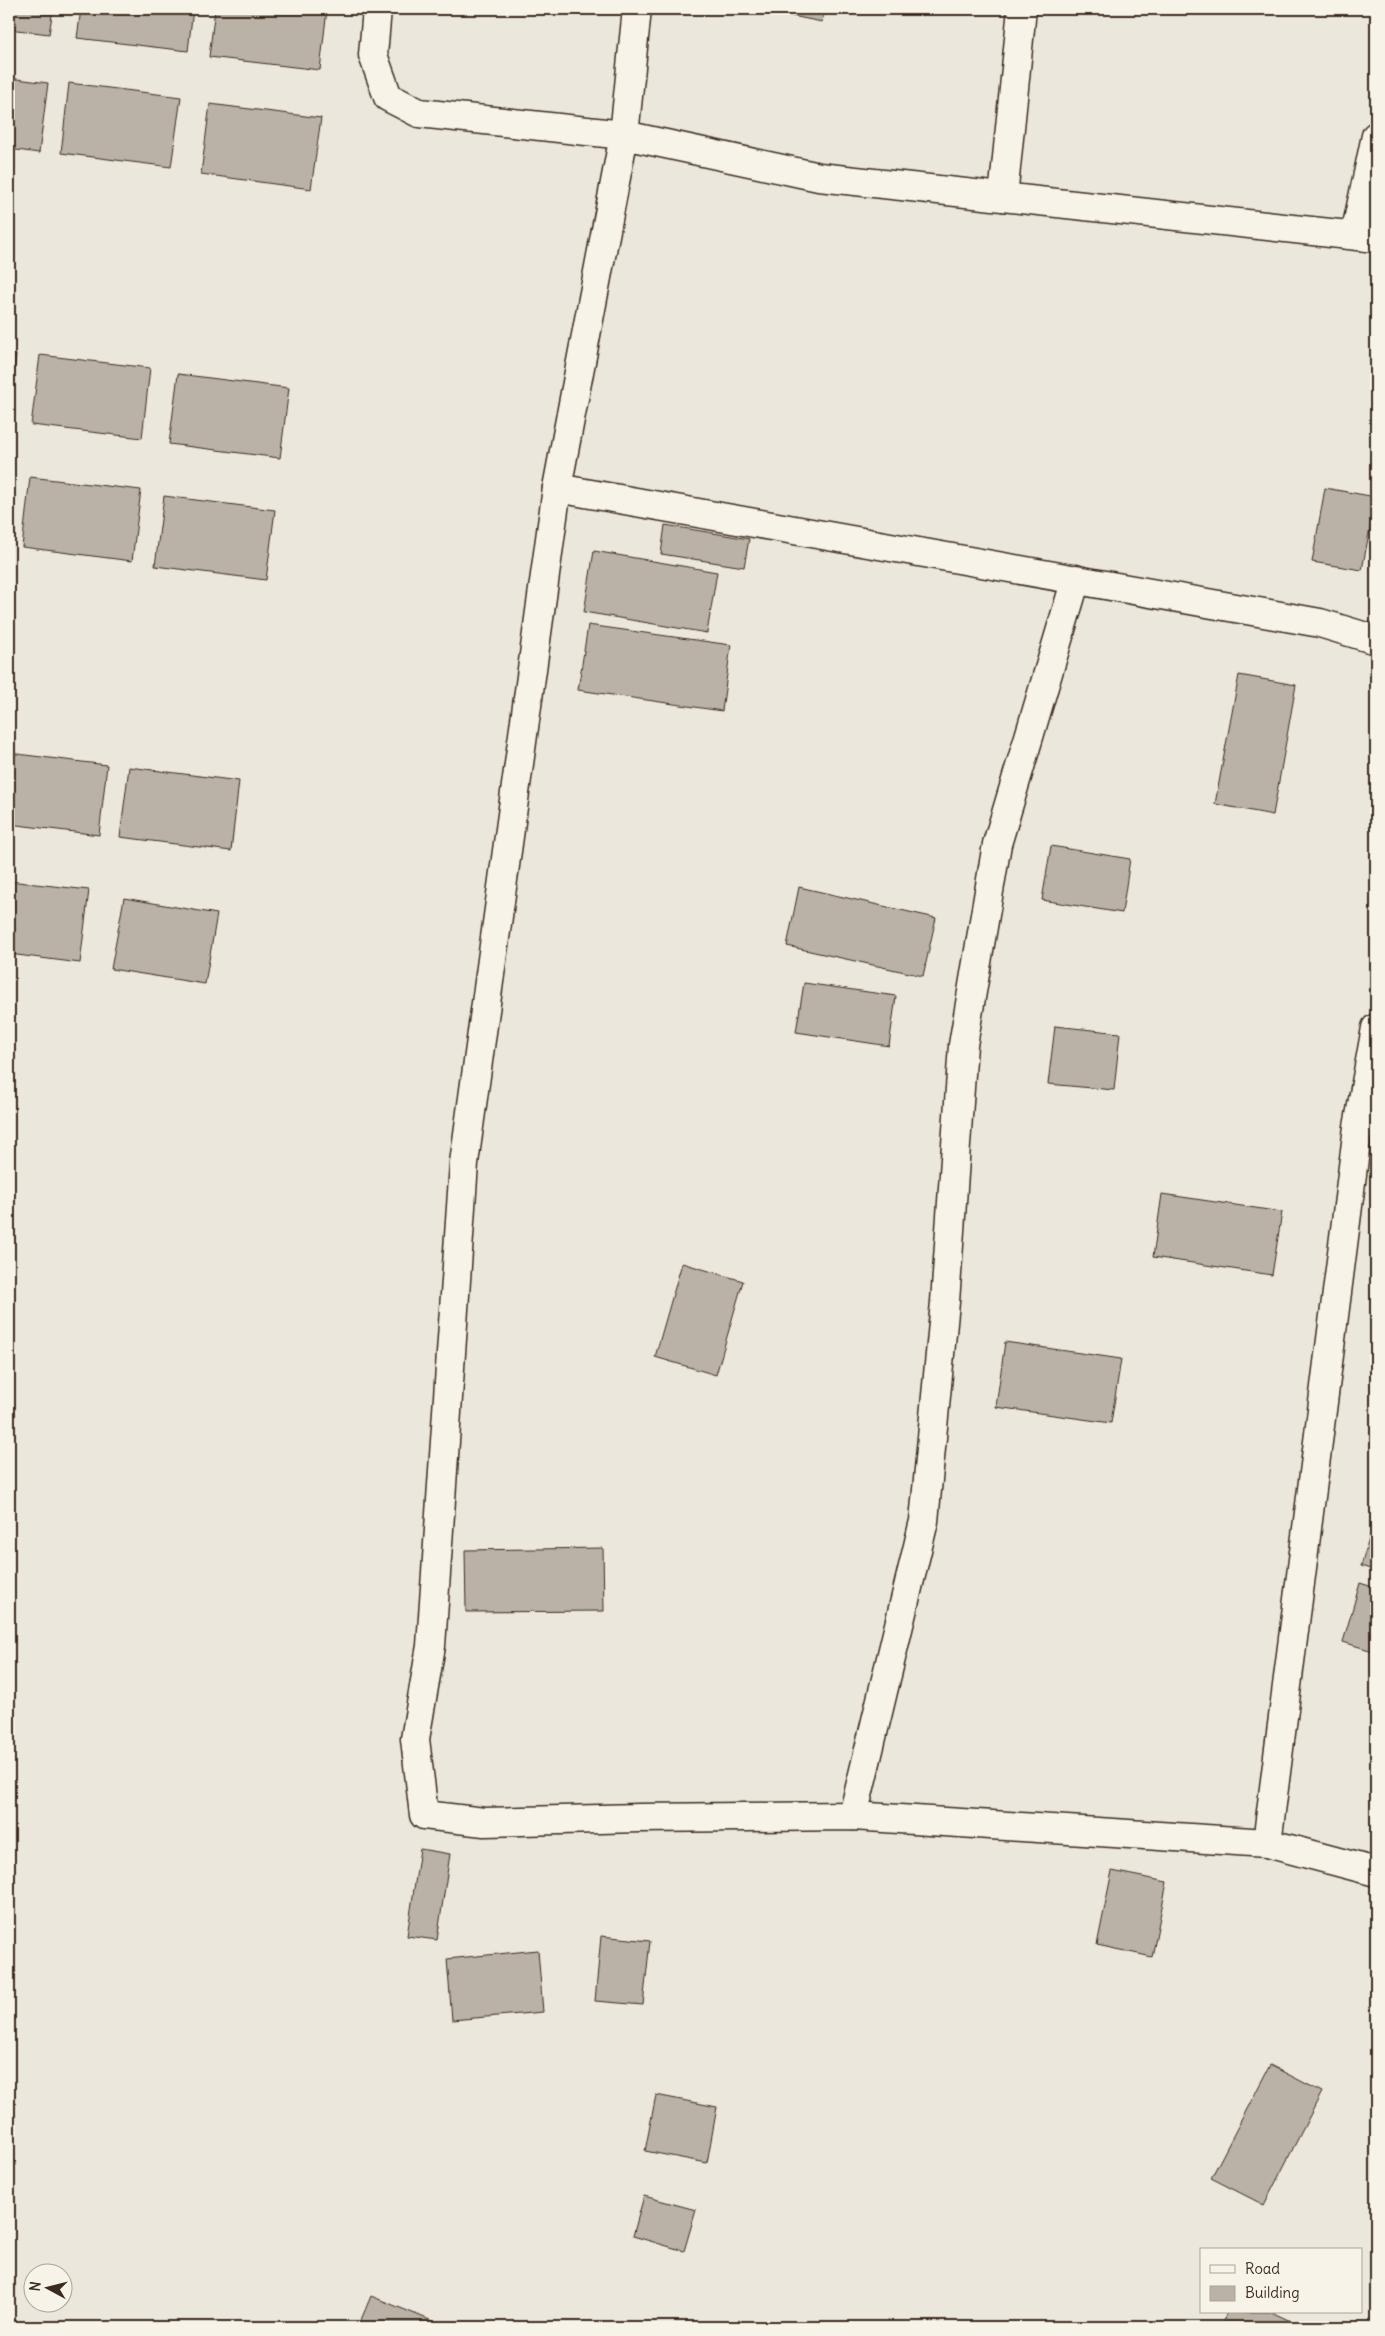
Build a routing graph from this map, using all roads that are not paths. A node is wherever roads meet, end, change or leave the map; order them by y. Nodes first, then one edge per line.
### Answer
1 (377, 9) edge
2 (637, 9) edge
3 (1022, 9) edge
4 (624, 136) junction
5 (1376, 136) edge
6 (1003, 197) junction
7 (1366, 237) edge
8 (557, 488) junction
9 (1076, 578) junction
10 (1376, 640) edge
11 (1376, 1028) edge
12 (853, 1816) junction
13 (1267, 1843) junction
14 (1376, 1872) edge

1 - 4 street
2 - 4 street
3 - 6 street
4 - 6 street
4 - 8 street
5 - 7 street
6 - 7 street
8 - 9 street
8 - 12 street
9 - 10 street
9 - 12 street
11 - 13 street
12 - 13 street
13 - 14 street

